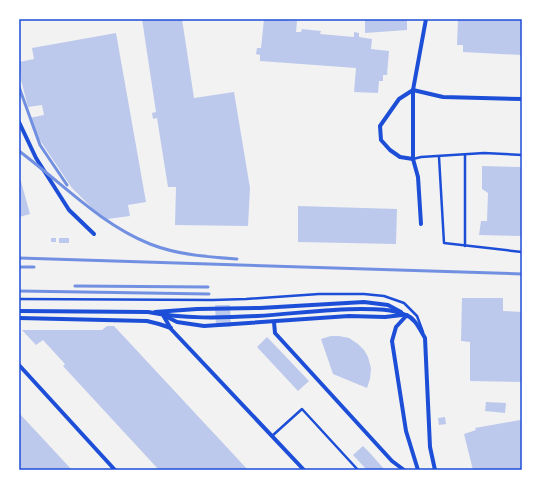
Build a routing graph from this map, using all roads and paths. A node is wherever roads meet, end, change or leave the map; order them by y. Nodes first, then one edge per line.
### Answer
1 (426, 19) edge
2 (413, 90) junction
3 (522, 99) edge
4 (19, 122) edge
5 (465, 155) junction
6 (522, 155) edge
7 (440, 157) junction
8 (413, 160) junction
9 (421, 224) dead end
10 (94, 234) dead end
11 (465, 246) junction
12 (522, 252) edge
13 (19, 299) edge
14 (19, 311) edge
15 (148, 312) junction
16 (163, 315) junction
17 (407, 315) junction
18 (19, 318) edge
19 (274, 322) junction
20 (171, 328) junction
21 (425, 338) junction
22 (19, 366) edge
23 (272, 436) junction
24 (115, 470) edge
25 (304, 470) edge
26 (358, 470) edge
27 (404, 470) edge
28 (418, 470) edge
29 (435, 470) edge

1 - 2 street
2 - 3 street
2 - 8 street
2 - 8 street
4 - 10 street
5 - 6 lane
5 - 7 lane
5 - 11 lane
7 - 8 lane
7 - 11 lane
8 - 9 street
11 - 12 lane
13 - 21 lane
14 - 15 street
15 - 16 street
15 - 17 street
16 - 17 street
16 - 19 street
16 - 20 street
17 - 19 street
17 - 21 street
17 - 28 street
18 - 20 street
19 - 27 street
20 - 23 street
21 - 29 street
22 - 24 street
23 - 25 street
23 - 26 lane

